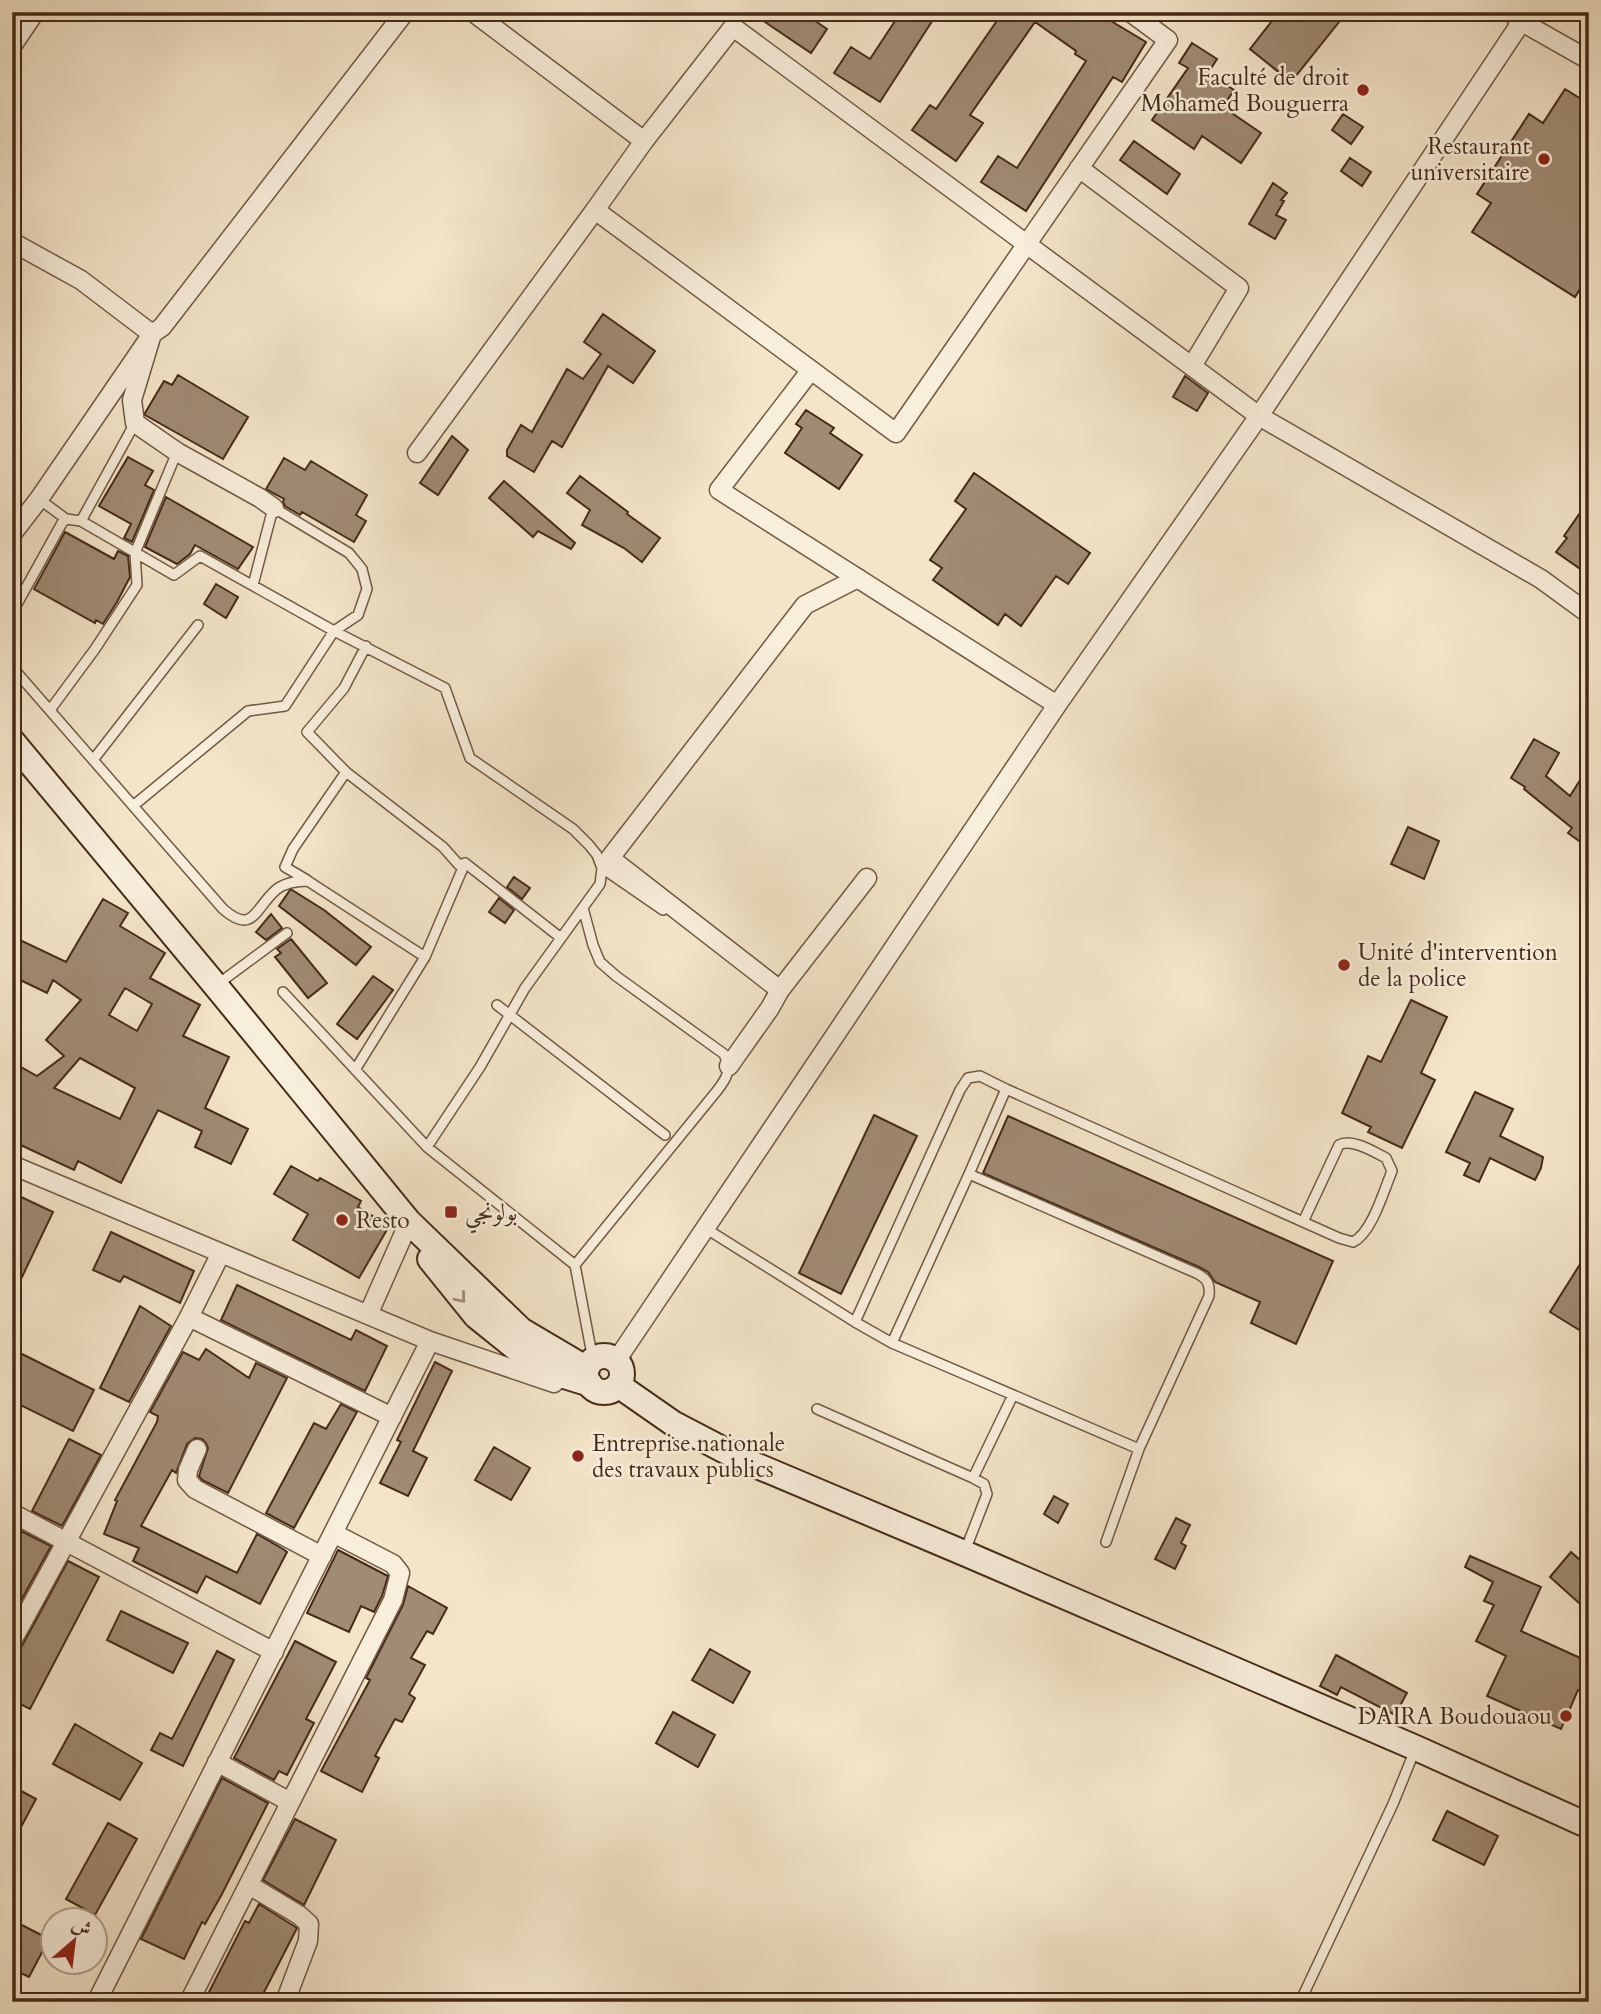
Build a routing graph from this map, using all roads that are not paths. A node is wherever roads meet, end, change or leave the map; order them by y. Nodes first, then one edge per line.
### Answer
1 (35, 12) edge
2 (405, 12) edge
3 (473, 12) edge
4 (1130, 12) edge
5 (1520, 15) edge
6 (739, 20) edge
7 (12, 46) edge
8 (1589, 60) edge
9 (644, 141) junction
10 (1079, 168) junction
11 (595, 210) junction
12 (12, 242) edge
13 (1027, 243) junction
14 (152, 334) junction
15 (1192, 366) junction
16 (811, 370) junction
17 (1259, 416) junction
18 (135, 424) junction
19 (177, 452) junction
20 (417, 453) dead end
21 (38, 499) junction
22 (274, 509) junction
23 (66, 519) junction
24 (81, 521) junction
25 (12, 534) edge
26 (135, 553) junction
27 (858, 579) junction
28 (253, 585) junction
29 (12, 613) edge
30 (1589, 614) edge
31 (198, 625) dead end
32 (334, 631) junction
33 (366, 646) junction
34 (12, 667) edge
35 (1057, 705) junction
36 (50, 710) junction
37 (12, 741) edge
38 (93, 760) junction
39 (346, 772) junction
40 (133, 806) junction
41 (465, 863) junction
42 (602, 868) junction
43 (867, 878) dead end
44 (308, 881) junction
45 (583, 908) junction
46 (287, 933) dead end
47 (561, 938) junction
48 (425, 957) junction
49 (216, 986) junction
50 (780, 990) junction
51 (283, 992) dead end
52 (497, 1005) dead end
53 (510, 1014) junction
54 (729, 1066) junction
55 (355, 1070) junction
56 (1006, 1089) junction
57 (665, 1135) dead end
58 (427, 1147) junction
59 (12, 1165) edge
60 (970, 1174) junction
61 (409, 1222) junction
62 (1303, 1222) junction
63 (705, 1228) junction
64 (221, 1253) junction
65 (575, 1265) junction
66 (368, 1315) junction
67 (189, 1317) junction
68 (855, 1322) junction
69 (430, 1341) junction
70 (892, 1343) junction
71 (600, 1375) junction
72 (1013, 1395) junction
73 (817, 1409) dead end
74 (392, 1417) junction
75 (197, 1449) dead end
76 (1139, 1449) junction
77 (973, 1478) junction
78 (12, 1513) edge
79 (333, 1533) junction
80 (66, 1540) junction
81 (1106, 1542) dead end
82 (964, 1553) junction
83 (322, 1556) junction
84 (12, 1641) edge
85 (274, 1652) junction
86 (1416, 1748) junction
87 (218, 1762) junction
88 (290, 1802) junction
89 (1589, 1826) edge
90 (249, 1885) junction
91 (108, 2002) edge
92 (189, 2002) edge
93 (285, 2002) edge
94 (1300, 2002) edge

1 - 7 street
2 - 14 street
3 - 9 street
4 - 10 street
5 - 8 street
5 - 17 street
6 - 9 street
6 - 13 street
9 - 11 street
10 - 13 street
10 - 15 street
11 - 16 street
11 - 20 street
12 - 14 street
13 - 15 street
13 - 16 street
14 - 18 street
14 - 21 street
15 - 17 street
16 - 27 street
17 - 30 street
17 - 35 street
18 - 19 street
18 - 24 lane
19 - 22 street
19 - 26 lane
21 - 23 lane
21 - 25 street
22 - 28 lane
22 - 32 lane
23 - 24 lane
23 - 29 lane
24 - 26 lane
26 - 28 lane
26 - 36 lane
27 - 35 street
27 - 50 street
28 - 32 lane
31 - 38 lane
32 - 33 lane
32 - 40 lane
33 - 39 lane
33 - 42 lane
34 - 36 lane
35 - 63 street
36 - 38 lane
37 - 49 main road
38 - 40 lane
39 - 41 lane
39 - 44 lane
40 - 44 lane
41 - 47 lane
41 - 48 lane
42 - 45 lane
42 - 50 lane
43 - 50 street
44 - 48 lane
45 - 47 lane
45 - 54 lane
46 - 49 lane
47 - 53 lane
48 - 55 lane
49 - 61 main road
50 - 54 street
51 - 55 lane
52 - 53 lane
53 - 57 lane
53 - 58 lane
54 - 65 lane
55 - 58 lane
56 - 60 lane
56 - 62 lane
56 - 68 lane
58 - 65 lane
59 - 64 street
60 - 70 lane
60 - 76 lane
61 - 66 street
61 - 71 main road
62 - 62 lane
63 - 68 lane
63 - 71 street
64 - 66 street
64 - 67 street
65 - 71 lane
66 - 69 street
67 - 74 street
67 - 80 street
68 - 70 lane
69 - 71 street
69 - 74 street
70 - 72 lane
71 - 82 main road
72 - 76 lane
72 - 77 lane
73 - 77 lane
74 - 79 street
75 - 83 street
76 - 81 lane
77 - 82 lane
78 - 80 street
79 - 83 street
79 - 88 street
80 - 84 street
80 - 85 street
82 - 86 main road
83 - 85 street
85 - 87 street
86 - 89 main road
86 - 94 lane
87 - 88 street
87 - 91 street
88 - 90 street
90 - 92 street
90 - 93 street

